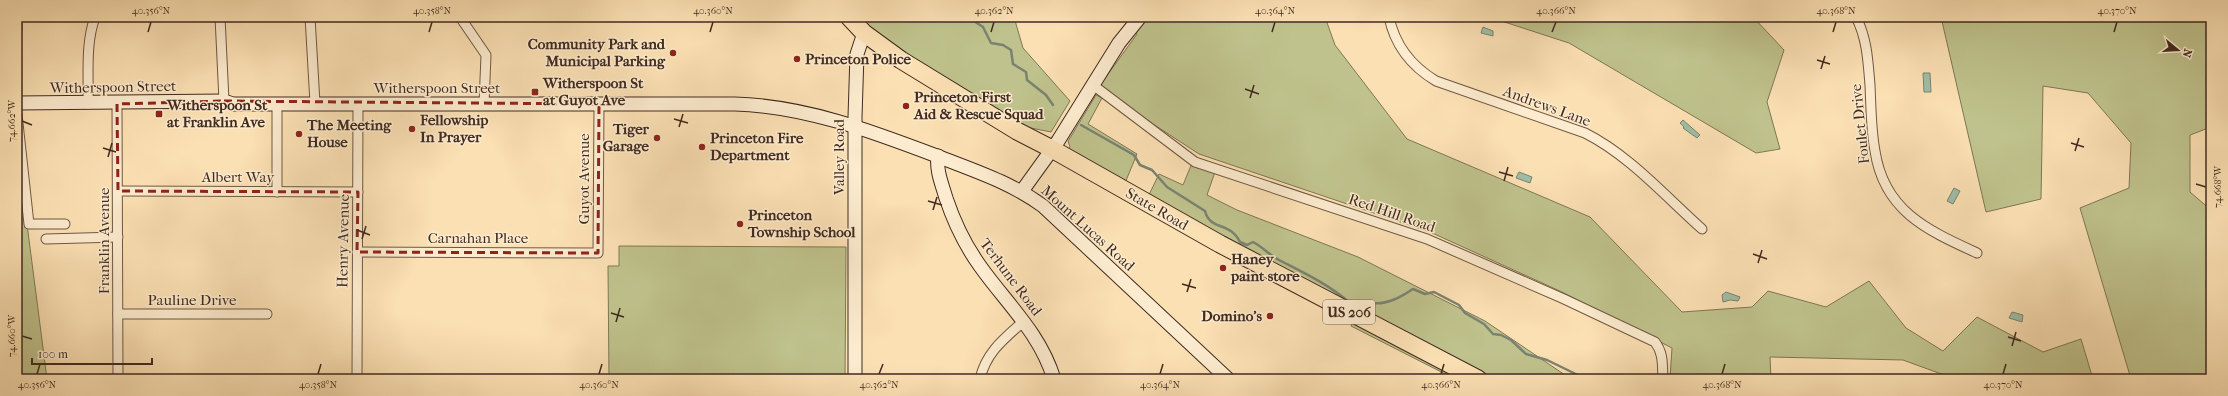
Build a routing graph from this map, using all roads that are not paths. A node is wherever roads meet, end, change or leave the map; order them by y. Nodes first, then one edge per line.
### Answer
1 (17, 17) edge
2 (95, 17) edge
3 (220, 17) edge
4 (310, 17) edge
5 (460, 17) edge
6 (848, 17) edge
7 (1140, 17) edge
8 (1388, 17) edge
9 (1856, 17) edge
10 (17, 29) edge
11 (864, 33) junction
12 (1093, 85) junction
13 (224, 101) junction
14 (17, 103) edge
15 (315, 103) junction
16 (88, 104) junction
17 (117, 104) junction
18 (277, 104) junction
19 (358, 104) junction
20 (484, 104) junction
21 (599, 104) junction
22 (17, 114) edge
23 (855, 126) junction
24 (1052, 149) junction
25 (938, 156) junction
26 (952, 162) junction
27 (118, 191) junction
28 (1022, 191) junction
29 (277, 192) junction
30 (358, 192) junction
31 (945, 194) junction
32 (65, 224) dead end
33 (1702, 229) dead end
34 (118, 238) junction
35 (46, 239) dead end
36 (357, 252) junction
37 (598, 253) joint
38 (1977, 253) dead end
39 (118, 314) junction
40 (266, 314) dead end
41 (1024, 321) junction
42 (118, 379) edge
43 (357, 379) edge
44 (855, 379) edge
45 (980, 379) edge
46 (1054, 379) edge
47 (1228, 379) edge
48 (1478, 379) edge
49 (1663, 379) edge

1 - 10 street
2 - 16 street
3 - 13 street
4 - 15 street
5 - 20 street
6 - 11 highway, State Road / US 206
7 - 12 street
8 - 33 street, Andrews Lane
9 - 38 street, Foulet Drive
11 - 23 street, Valley Road
11 - 24 highway, State Road / US 206
12 - 24 street
12 - 49 street, Red Hill Road
13 - 17 street, Witherspoon Street
13 - 18 street, Witherspoon Street
14 - 16 street, Witherspoon Street
15 - 18 street, Witherspoon Street
15 - 19 street, Witherspoon Street
16 - 17 street, Witherspoon Street
17 - 27 street, Franklin Avenue
18 - 29 street
19 - 20 street, Witherspoon Street
19 - 30 street, Henry Avenue
20 - 21 street, Witherspoon Street
21 - 23 street, Witherspoon Street
21 - 37 street, Guyot Avenue
22 - 32 street
23 - 25 street, Mount Lucas Road
23 - 44 street, Valley Road
24 - 28 street
24 - 48 highway, State Road / US 206
25 - 26 street, Mount Lucas Road
25 - 31 street, Terhune Road
26 - 28 street, Mount Lucas Road
26 - 31 street
27 - 29 street, Albert Way
27 - 34 street, Franklin Avenue
28 - 47 street, Mount Lucas Road
29 - 30 street, Albert Way
30 - 36 street, Henry Avenue
31 - 41 street, Terhune Road
34 - 35 street
34 - 39 street, Franklin Avenue
36 - 37 street, Carnahan Place
36 - 43 street, Henry Avenue
39 - 40 street, Pauline Drive
39 - 42 street, Franklin Avenue
41 - 45 street
41 - 46 street, Terhune Road

